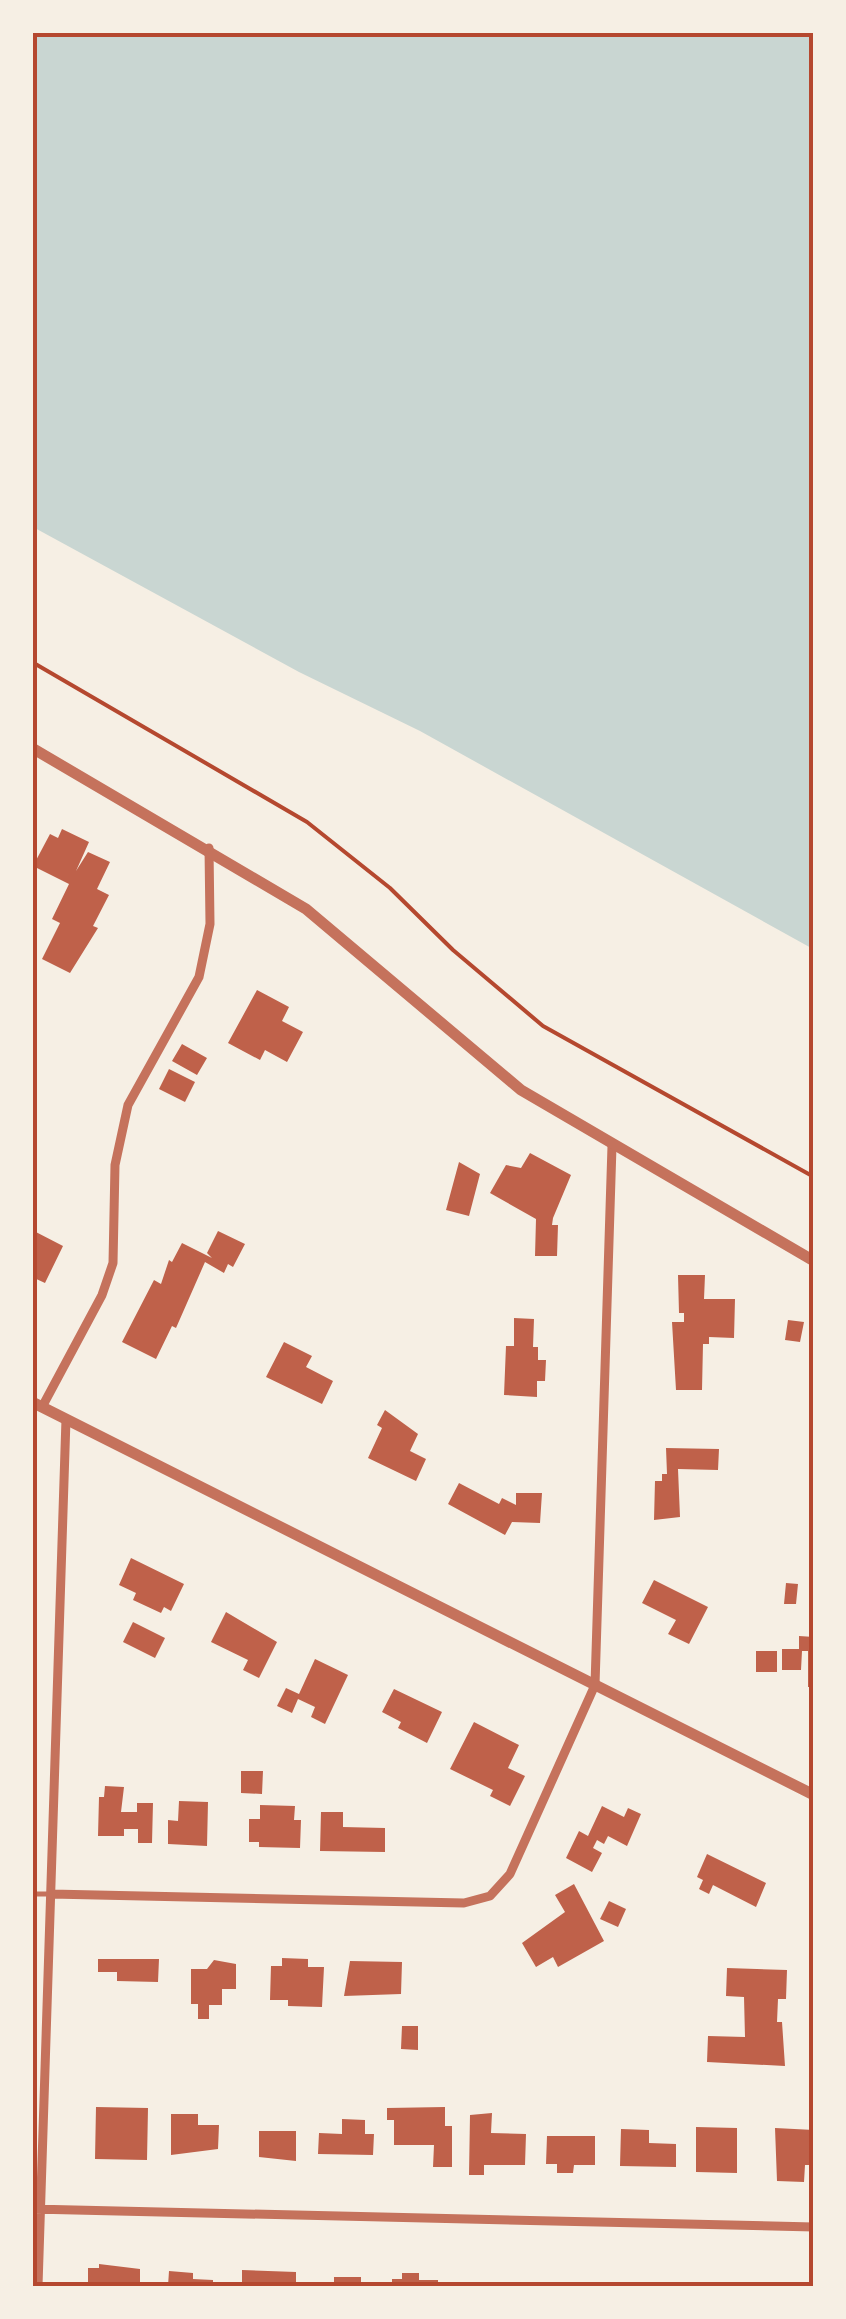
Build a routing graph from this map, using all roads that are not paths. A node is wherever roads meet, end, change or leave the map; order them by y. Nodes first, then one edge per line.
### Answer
1 (32, 748) edge
2 (209, 848) junction
3 (612, 1146) junction
4 (814, 1261) edge
5 (37, 1404) edge
6 (66, 1420) junction
7 (594, 1685) junction
8 (814, 1795) edge
9 (32, 1894) edge
10 (51, 1894) junction
11 (37, 2209) edge
12 (814, 2227) edge
13 (38, 2286) edge

1 - 2 street
2 - 3 street
2 - 5 street
3 - 4 street
3 - 7 street
5 - 6 street
6 - 7 street
6 - 10 street
7 - 8 street
7 - 10 street
9 - 10 lane
10 - 11 street
11 - 12 street
11 - 13 street

